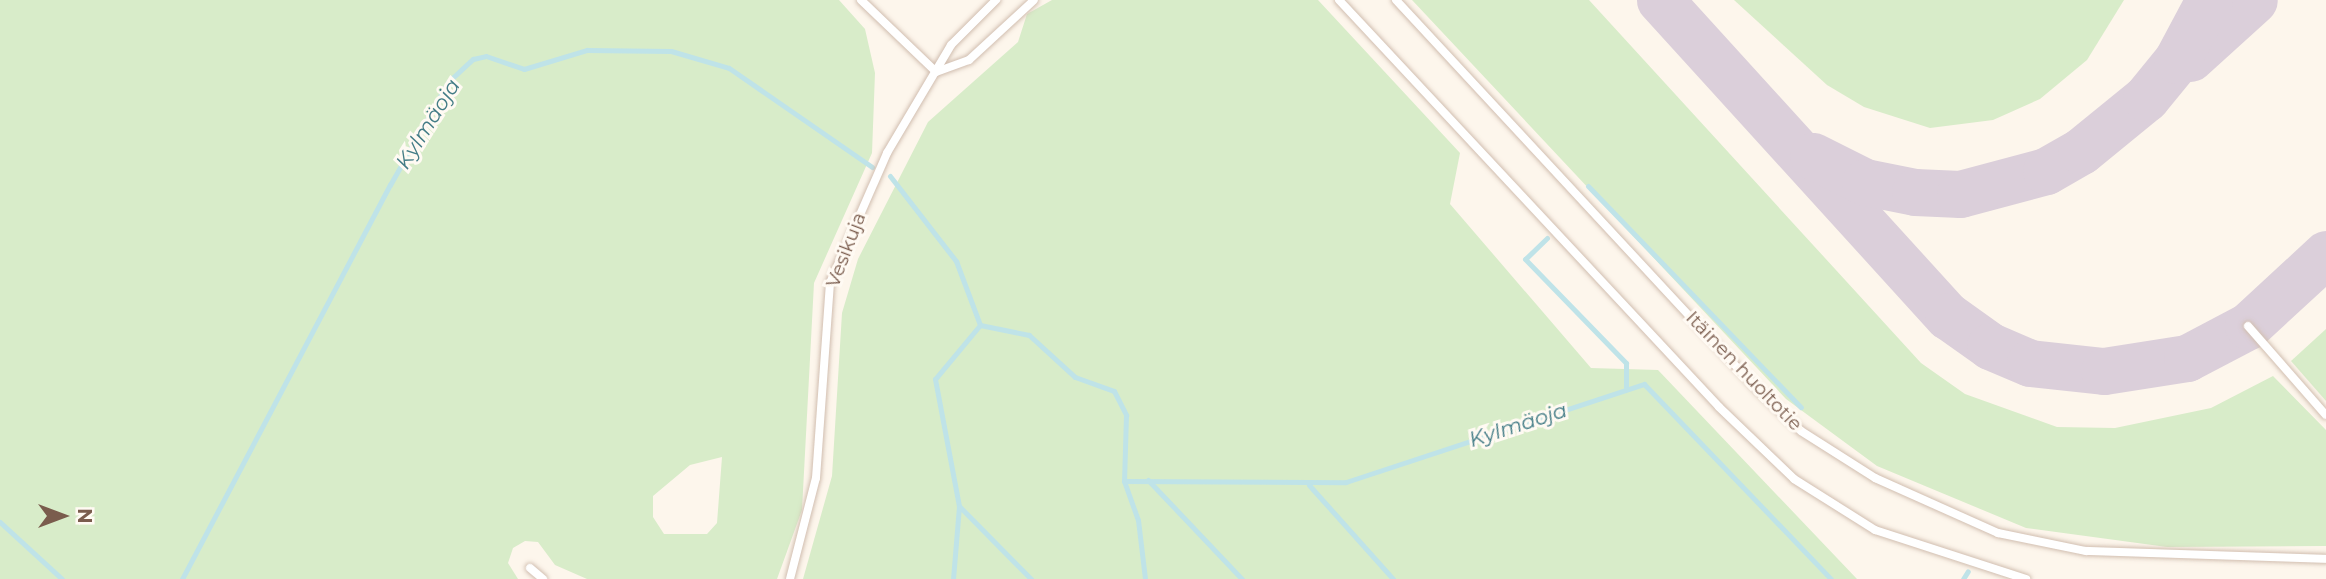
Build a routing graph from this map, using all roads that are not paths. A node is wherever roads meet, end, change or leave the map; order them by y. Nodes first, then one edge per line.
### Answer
1 (861, 0) edge
2 (996, 0) edge
3 (1034, 0) edge
4 (1339, 0) edge
5 (1396, 0) edge
6 (936, 72) junction
7 (2248, 326) dead end
8 (2326, 415) edge
9 (2326, 559) edge
10 (530, 568) dead end
11 (543, 579) edge
12 (790, 579) edge
13 (2026, 579) edge

1 - 6 lane
2 - 6 lane, Vesikuja
3 - 6 lane
4 - 13 lane
5 - 9 lane, Itäinen huoltotie
6 - 12 lane, Vesikuja
7 - 8 lane
10 - 11 lane

